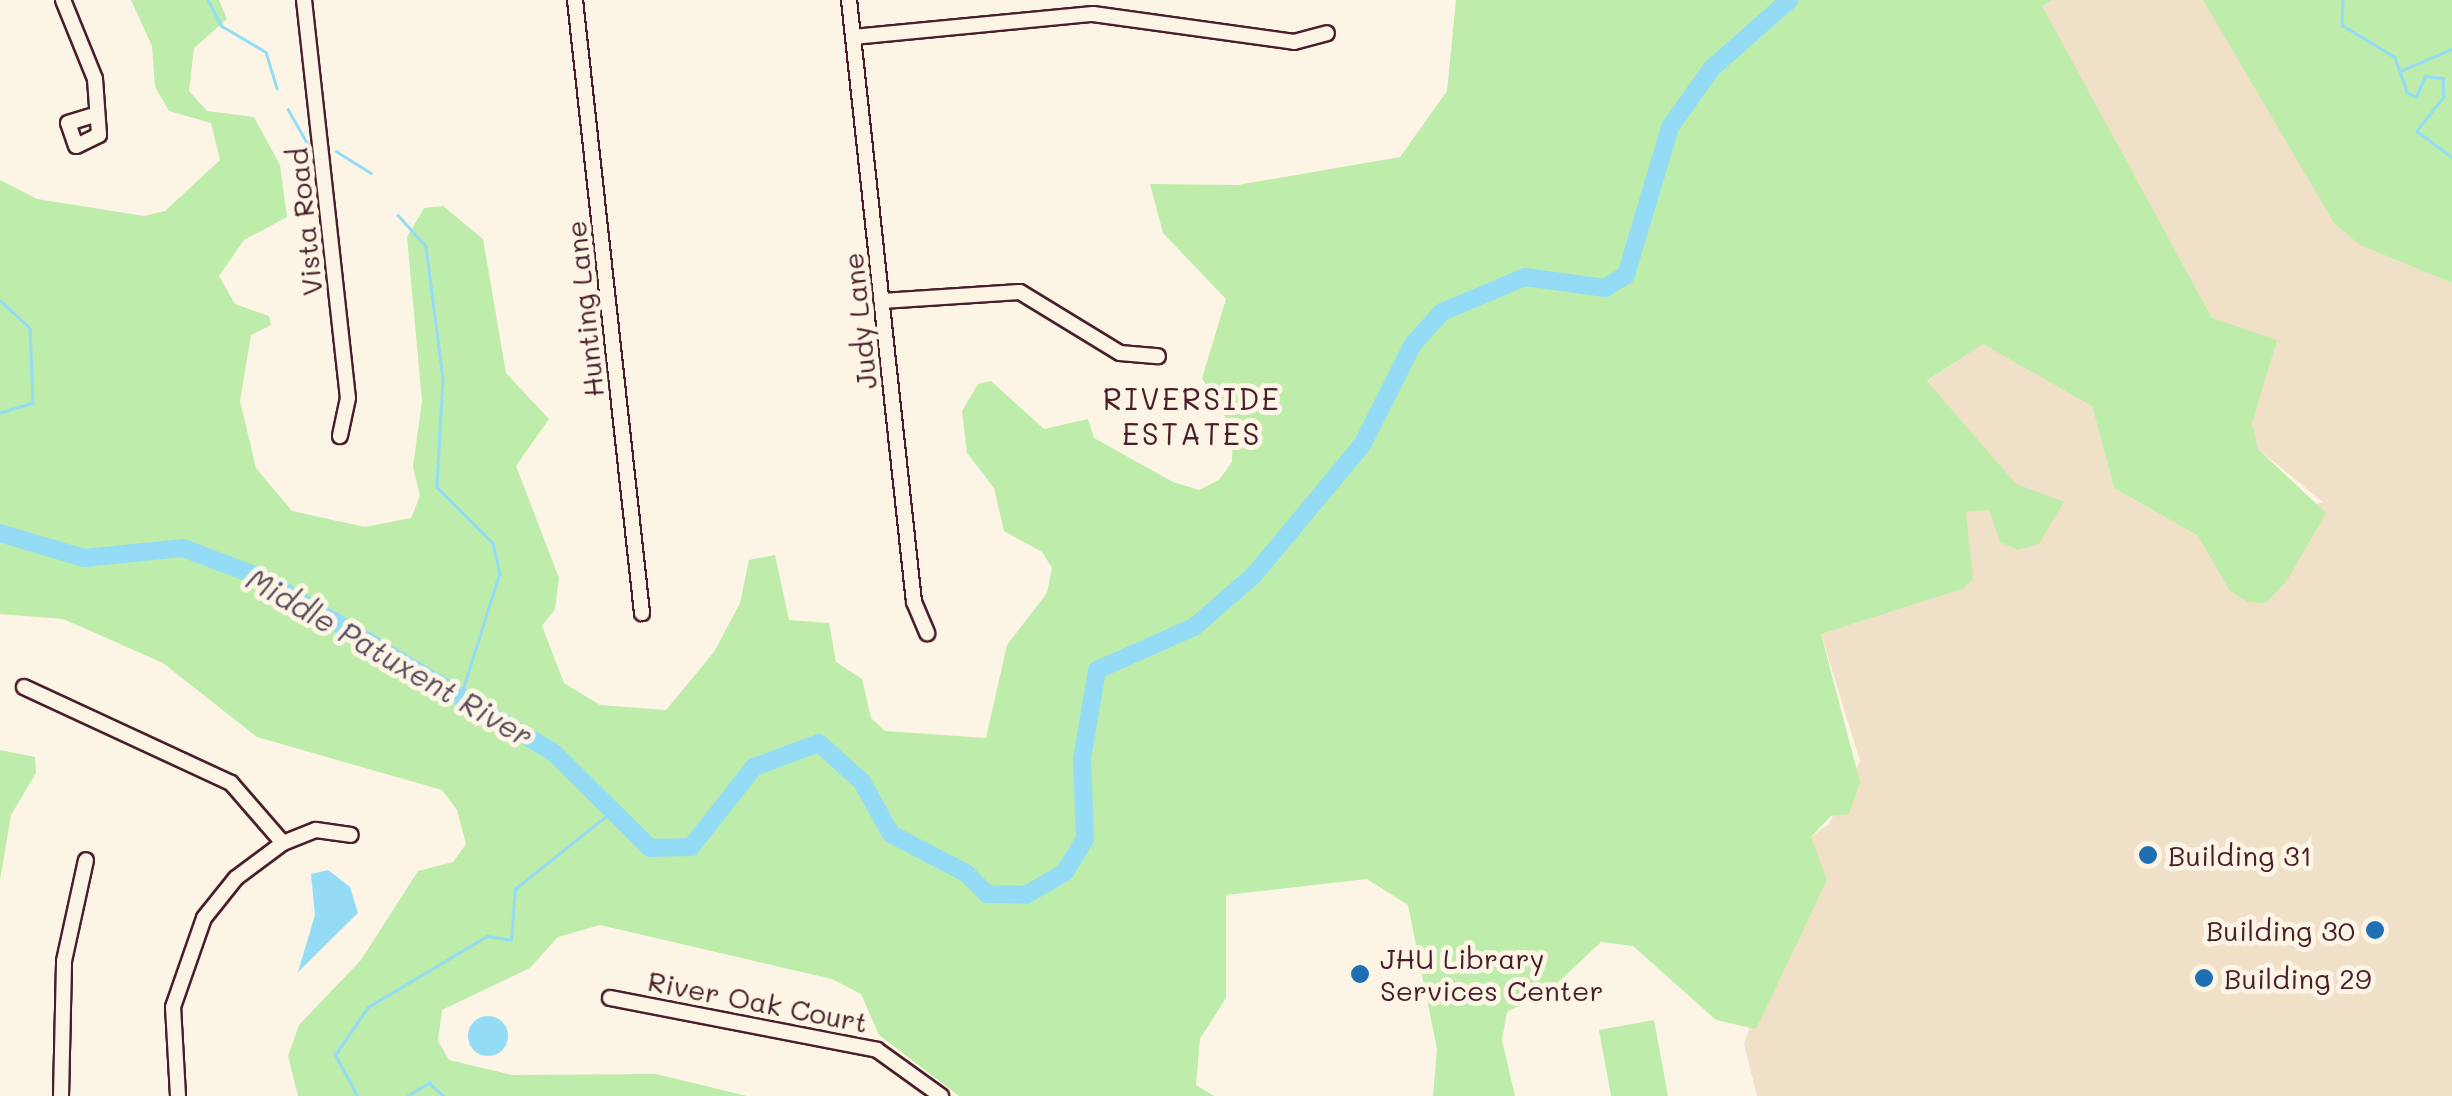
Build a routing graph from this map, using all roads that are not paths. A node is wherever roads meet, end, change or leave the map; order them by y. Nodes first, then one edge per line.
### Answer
1 (63, 0) edge
2 (304, 0) edge
3 (575, 0) edge
4 (848, 0) edge
5 (1326, 33) dead end
6 (853, 37) junction
7 (91, 116) dead end
8 (882, 301) junction
9 (1158, 356) dead end
10 (340, 436) dead end
11 (642, 613) dead end
12 (928, 633) dead end
13 (24, 687) dead end
14 (351, 835) dead end
15 (283, 843) junction
16 (86, 860) dead end
17 (610, 998) dead end
18 (61, 1096) edge
19 (178, 1096) edge
20 (941, 1096) edge

1 - 7 street
2 - 10 street, Vista Road
3 - 11 street, Hunting Lane
4 - 6 street, Judy Lane
5 - 6 street
6 - 8 street, Judy Lane
8 - 9 street
8 - 12 street, Judy Lane
13 - 15 street
14 - 15 street
15 - 19 street
16 - 18 street
17 - 20 street, River Oak Court

